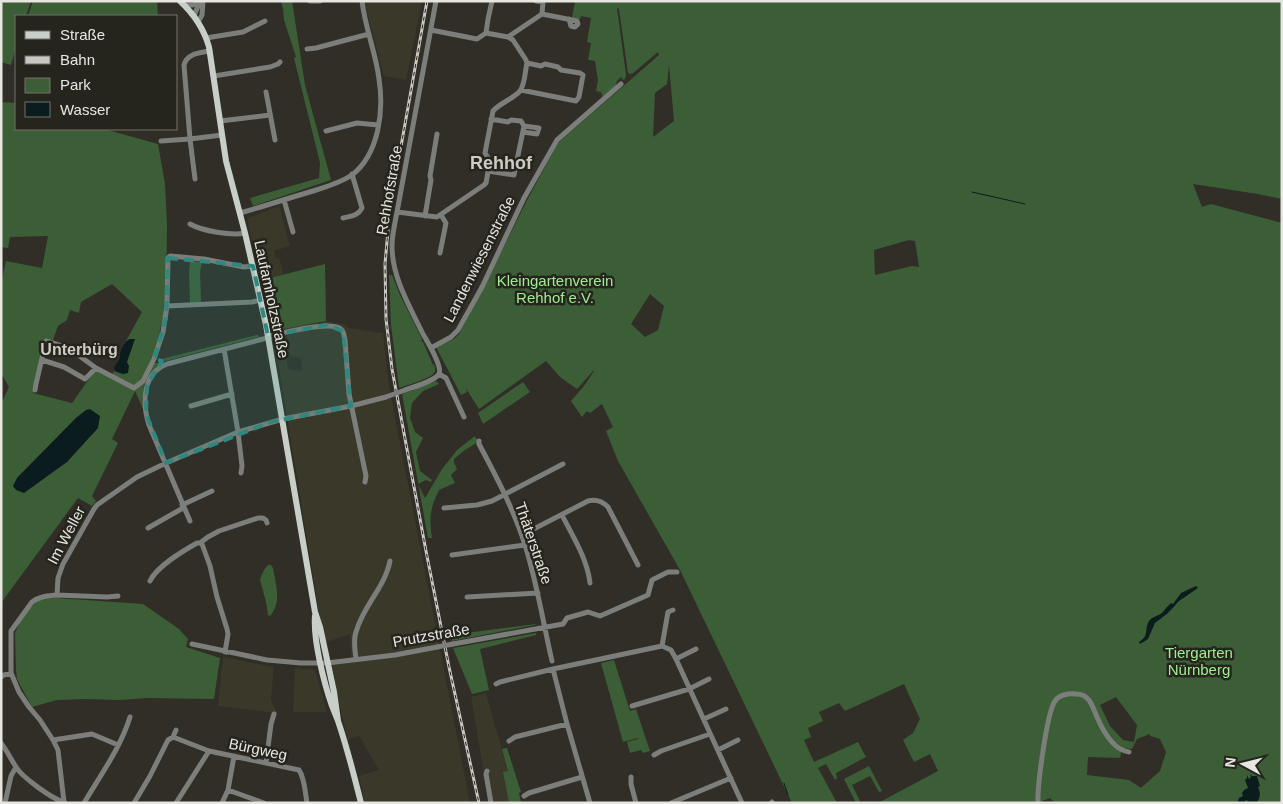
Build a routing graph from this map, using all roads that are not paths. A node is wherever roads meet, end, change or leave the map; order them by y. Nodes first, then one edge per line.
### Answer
1 (201, 1) edge
2 (320, 1) edge
3 (362, 1) edge
4 (436, 1) edge
5 (492, 1) edge
6 (536, 1) edge
7 (310, 2) edge
8 (543, 2) edge
9 (182, 3) edge
10 (542, 14) junction
11 (196, 19) junction
12 (569, 19) dead end
13 (266, 21) dead end
14 (431, 30) junction
15 (486, 33) junction
16 (369, 34) junction
17 (508, 37) junction
18 (206, 38) junction
19 (307, 49) dead end
20 (210, 51) junction
21 (280, 62) dead end
22 (527, 63) junction
23 (214, 76) junction
24 (621, 84) dead end
25 (521, 90) junction
26 (266, 92) dead end
27 (270, 115) junction
28 (491, 119) junction
29 (220, 120) junction
30 (378, 125) junction
31 (524, 126) junction
32 (326, 131) dead end
33 (523, 132) junction
34 (437, 134) dead end
35 (222, 135) junction
36 (190, 139) junction
37 (275, 140) dead end
38 (161, 141) dead end
39 (488, 171) junction
40 (352, 174) junction
41 (195, 179) dead end
42 (284, 200) junction
43 (397, 212) junction
44 (240, 213) junction
45 (441, 215) junction
46 (425, 216) junction
47 (344, 218) dead end
48 (190, 224) dead end
49 (293, 232) dead end
50 (245, 233) junction
51 (440, 254) dead end
52 (253, 266) junction
53 (261, 300) junction
54 (167, 306) junction
55 (268, 337) junction
56 (431, 348) junction
57 (224, 349) junction
58 (154, 359) junction
59 (42, 360) junction
60 (162, 366) junction
61 (96, 368) junction
62 (439, 374) junction
63 (35, 390) dead end
64 (232, 394) junction
65 (191, 406) dead end
66 (351, 406) junction
67 (464, 417) dead end
68 (282, 419) junction
69 (238, 432) junction
70 (479, 441) dead end
71 (166, 462) junction
72 (563, 464) dead end
73 (241, 472) dead end
74 (365, 482) dead end
75 (212, 491) dead end
76 (504, 495) junction
77 (183, 507) junction
78 (444, 508) dead end
79 (562, 515) junction
80 (190, 521) dead end
81 (267, 523) dead end
82 (148, 528) dead end
83 (522, 535) junction
84 (200, 543) junction
85 (525, 545) junction
86 (452, 555) dead end
87 (390, 561) dead end
88 (638, 565) dead end
89 (677, 572) dead end
90 (150, 581) dead end
91 (590, 583) dead end
92 (538, 593) junction
93 (57, 595) junction
94 (118, 596) dead end
95 (467, 597) dead end
96 (673, 610) dead end
97 (544, 628) junction
98 (192, 644) dead end
99 (662, 646) junction
100 (696, 649) dead end
101 (225, 652) junction
102 (356, 659) junction
103 (676, 659) junction
104 (552, 661) dead end
105 (324, 663) junction
106 (554, 668) junction
107 (11, 673) junction
108 (1, 677) edge
109 (709, 679) dead end
110 (496, 684) dead end
111 (689, 689) junction
112 (632, 706) dead end
113 (726, 709) dead end
114 (274, 714) dead end
115 (130, 717) dead end
116 (704, 719) junction
117 (567, 724) junction
118 (176, 730) dead end
119 (710, 734) junction
120 (173, 737) junction
121 (53, 740) junction
122 (738, 740) dead end
123 (509, 741) dead end
124 (1, 743) edge
125 (118, 745) junction
126 (718, 750) junction
127 (208, 751) junction
128 (1129, 752) dead end
129 (654, 754) dead end
130 (234, 756) junction
131 (266, 763) junction
132 (16, 766) junction
133 (487, 771) dead end
134 (631, 776) dead end
135 (582, 777) junction
136 (730, 778) junction
137 (228, 790) junction
138 (524, 796) dead end
139 (51, 800) edge
140 (64, 802) edge
141 (5, 803) edge
142 (84, 803) edge
143 (134, 803) edge
144 (176, 803) edge
145 (222, 803) edge
146 (264, 803) edge
147 (307, 803) edge
148 (361, 803) edge
149 (491, 803) edge
150 (590, 803) edge
151 (636, 803) edge
152 (672, 803) edge
153 (742, 803) edge
154 (1038, 803) edge

1 - 9 street
1 - 11 street
2 - 7 street
3 - 16 street
4 - 14 street, Rehhofstraße
5 - 15 street
6 - 8 street
8 - 10 street
9 - 11 main road, Laufamholzstraße
10 - 12 street
10 - 17 street
11 - 18 main road, Laufamholzstraße
13 - 18 street
14 - 15 street
14 - 43 street, Rehhofstraße
15 - 17 street
16 - 19 street
16 - 30 street
17 - 22 street
18 - 20 main road, Laufamholzstraße
20 - 23 main road, Laufamholzstraße
20 - 36 street
21 - 23 street
22 - 25 street
22 - 25 street
23 - 29 main road, Laufamholzstraße
24 - 56 street, Landenwiesenstraße
25 - 28 street
26 - 27 street
27 - 29 street
27 - 37 street
28 - 31 street
28 - 39 street
29 - 35 main road, Laufamholzstraße
30 - 32 street
30 - 40 street
31 - 33 street
31 - 33 street
33 - 39 street
34 - 46 street
35 - 36 street
35 - 44 main road, Laufamholzstraße
36 - 38 street
36 - 41 street
39 - 45 street
40 - 42 street
40 - 47 street
42 - 44 street
42 - 49 street
43 - 46 street
43 - 56 street, Rehhofstraße
44 - 50 main road, Laufamholzstraße
45 - 46 street
45 - 51 street
48 - 50 street
50 - 52 main road, Laufamholzstraße
52 - 53 main road, Laufamholzstraße
52 - 54 street
53 - 54 street
53 - 55 main road, Laufamholzstraße
54 - 58 street
55 - 57 street
55 - 66 street
55 - 68 main road, Laufamholzstraße
56 - 62 street, Rehhofstraße
57 - 60 street
57 - 64 street
58 - 60 street
58 - 61 street
59 - 61 street
59 - 61 street
59 - 63 street
60 - 71 street
62 - 66 street, bridge
62 - 67 street, Rehhofstraße
64 - 65 street
64 - 69 street
66 - 68 street
66 - 74 street
68 - 69 street, Im Weller
68 - 105 main road, Laufamholzstraße
69 - 71 street, Im Weller
69 - 73 street
70 - 76 street, Thäterstraße
71 - 77 street
71 - 93 street, Im Weller
72 - 76 street
75 - 77 street
76 - 78 street
76 - 83 street, Thäterstraße
77 - 80 street
77 - 82 street
79 - 83 street
79 - 88 street
79 - 91 street
81 - 84 street
83 - 85 street, Thäterstraße
84 - 90 street
84 - 101 street
85 - 86 street
85 - 92 street, Thäterstraße
87 - 102 street
89 - 97 street, Prutzstraße
92 - 95 street
92 - 97 street, Thäterstraße
93 - 94 street
93 - 107 street
96 - 99 street
97 - 102 street, Prutzstraße, bridge
97 - 104 street, Thäterstraße
98 - 101 street, Prutzstraße
99 - 103 street
99 - 106 street
100 - 103 street
101 - 105 street, Prutzstraße
102 - 105 street, Prutzstraße
103 - 111 street
105 - 148 main road, Laufamholzstraße
106 - 110 street
106 - 117 street
107 - 108 street
107 - 121 street
109 - 111 street
111 - 112 street
111 - 116 street
113 - 116 street
114 - 131 street
115 - 125 street
116 - 119 street
117 - 123 street
117 - 135 street
118 - 120 street
119 - 126 street
119 - 129 street
120 - 127 street, Bürgweg
120 - 143 street
121 - 125 street
121 - 140 street
122 - 126 street
124 - 132 street
125 - 142 street
126 - 136 street
127 - 130 street, Bürgweg
127 - 144 street
128 - 154 street
130 - 131 street, Bürgweg
130 - 137 street
131 - 147 street, Bürgweg
132 - 139 street
132 - 141 street
133 - 149 street
134 - 151 street
135 - 138 street
135 - 150 street
136 - 152 street
136 - 153 street
137 - 145 street
137 - 146 street
139 - 140 street

